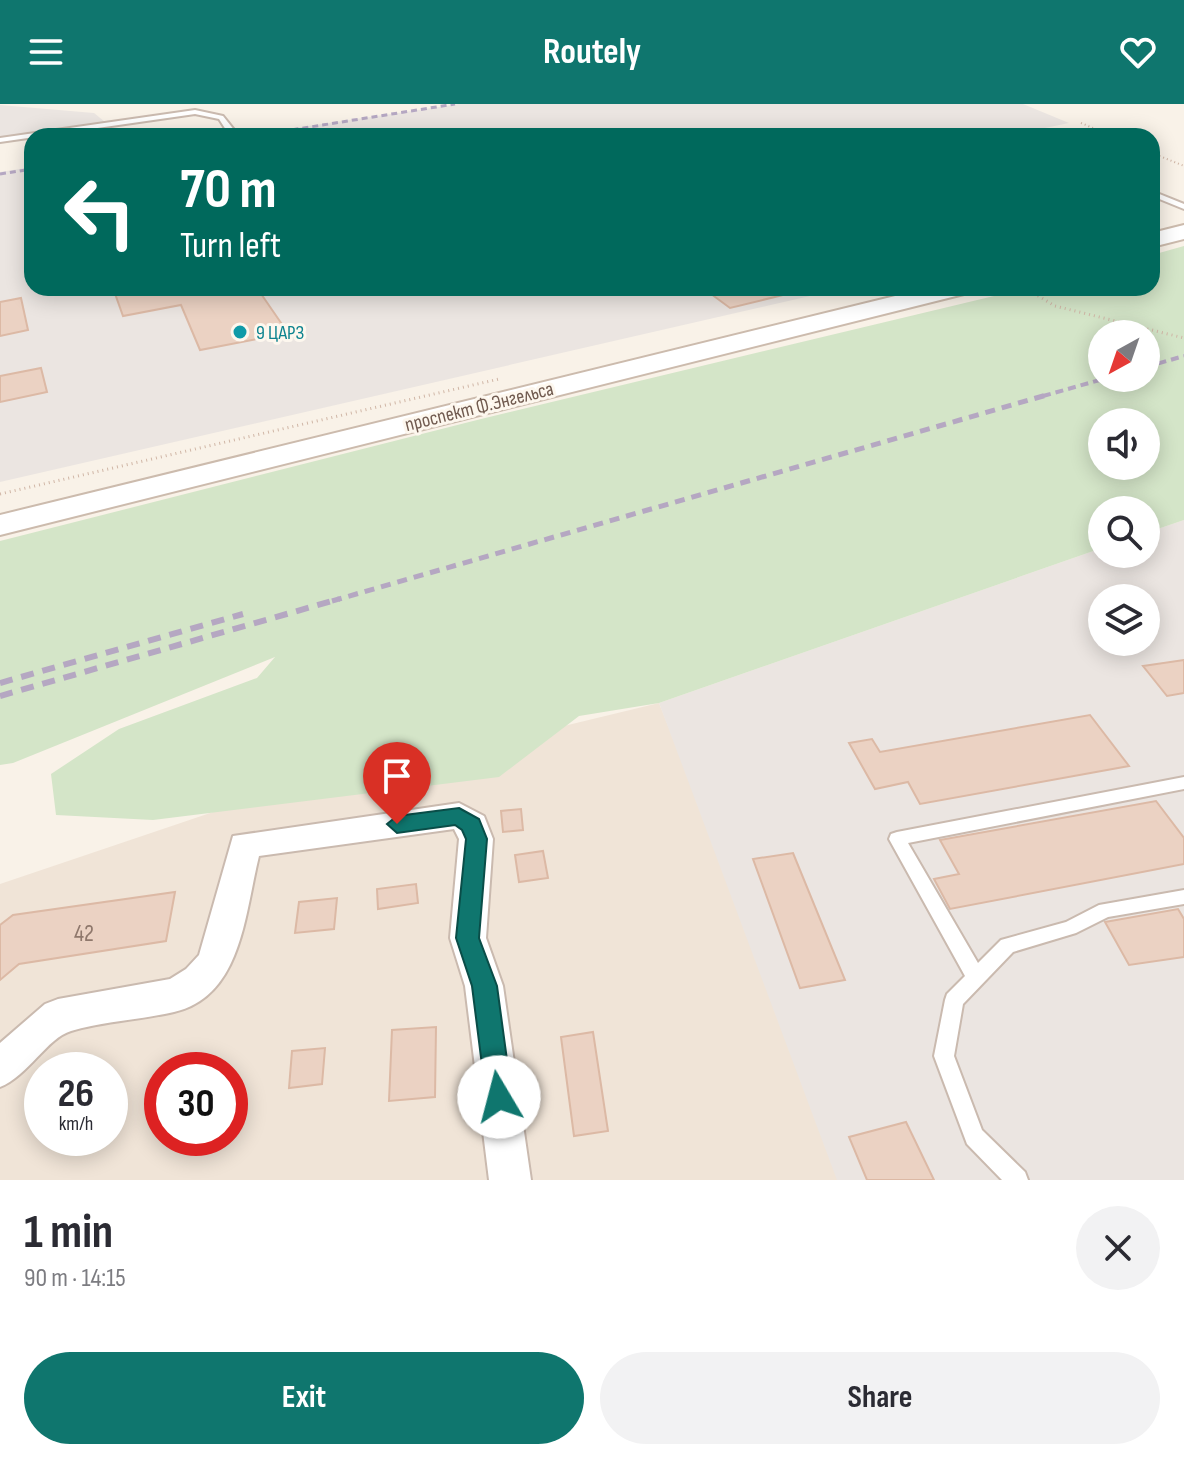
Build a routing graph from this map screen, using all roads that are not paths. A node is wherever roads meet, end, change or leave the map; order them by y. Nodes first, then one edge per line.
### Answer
1 (84, 128) edge
2 (229, 128) edge
3 (24, 137) edge
4 (0, 140) edge
5 (1160, 196) edge
6 (1184, 207) edge
7 (1184, 232) edge
8 (1160, 238) edge
9 (927, 296) edge
10 (0, 525) edge
11 (1184, 783) edge
12 (1184, 897) edge
13 (976, 977) junction
14 (0, 1068) edge
15 (510, 1180) edge
16 (1017, 1180) edge

1 - 2 lane
3 - 4 lane
5 - 6 lane
7 - 8 street
9 - 10 street, проспект Ф.Энгельса
11 - 13 lane
12 - 13 lane
13 - 16 lane
14 - 15 street

